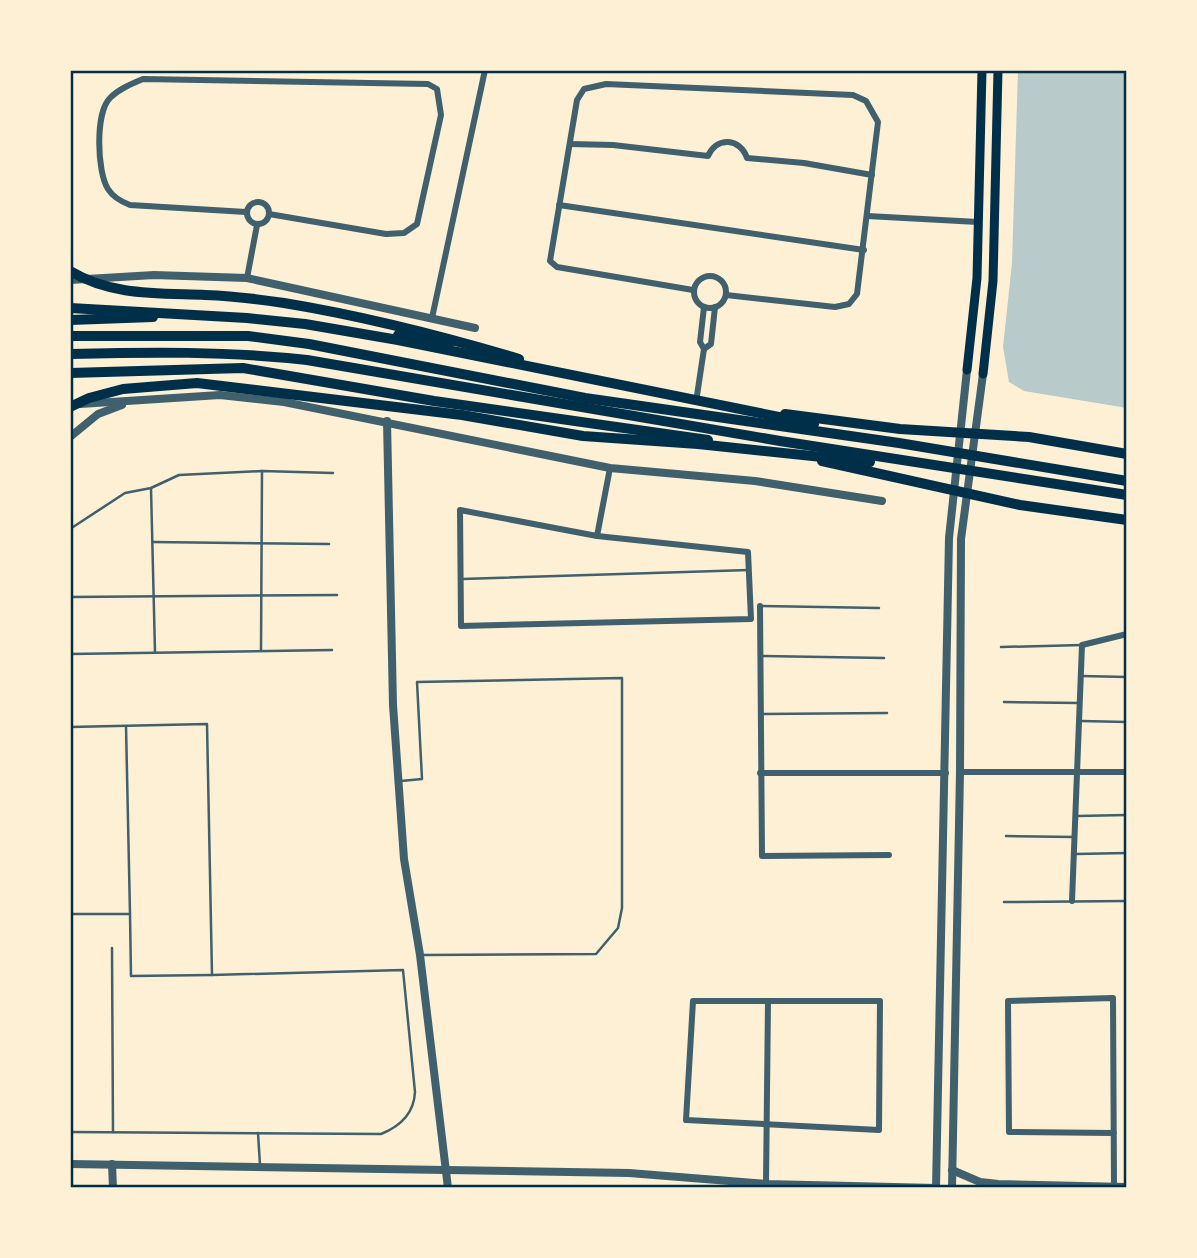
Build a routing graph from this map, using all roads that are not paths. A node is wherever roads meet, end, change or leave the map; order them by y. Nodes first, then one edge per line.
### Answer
1 (485, 70) edge
2 (982, 70) edge
3 (998, 70) edge
4 (570, 144) junction
5 (872, 175) junction
6 (559, 205) junction
7 (246, 212) junction
8 (269, 214) junction
9 (867, 216) junction
10 (978, 222) junction
11 (257, 225) junction
12 (863, 250) junction
13 (70, 271) edge
14 (247, 278) junction
15 (70, 280) edge
16 (693, 290) junction
17 (726, 295) junction
18 (704, 307) junction
19 (715, 307) junction
20 (70, 308) edge
21 (432, 318) junction
22 (70, 320) edge
23 (475, 328) dead end
24 (70, 336) edge
25 (704, 349) junction
26 (70, 354) edge
27 (967, 370) joint
28 (70, 373) edge
29 (983, 374) joint
30 (588, 380) junction
31 (131, 401) junction
32 (696, 402) junction
33 (70, 406) edge
34 (387, 422) junction
35 (960, 433) junction
36 (975, 434) junction
37 (70, 437) edge
38 (899, 443) junction
39 (1127, 454) edge
40 (610, 468) junction
41 (961, 470) junction
42 (262, 471) junction
43 (333, 473) dead end
44 (1127, 481) edge
45 (151, 488) junction
46 (954, 489) junction
47 (967, 492) junction
48 (1127, 495) edge
49 (882, 501) dead end
50 (1127, 520) edge
51 (70, 529) edge
52 (597, 536) junction
53 (153, 542) junction
54 (262, 543) junction
55 (329, 544) dead end
56 (750, 570) junction
57 (462, 579) junction
58 (262, 594) junction
59 (337, 595) dead end
60 (153, 596) junction
61 (70, 597) edge
62 (760, 606) joint
63 (880, 608) dead end
64 (1127, 634) edge
65 (1082, 645) junction
66 (1001, 647) dead end
67 (332, 650) dead end
68 (261, 651) junction
69 (155, 652) junction
70 (70, 654) edge
71 (760, 656) junction
72 (884, 658) dead end
73 (1081, 676) junction
74 (1127, 677) edge
75 (1004, 702) dead end
76 (1079, 703) junction
77 (887, 713) dead end
78 (759, 714) junction
79 (1078, 721) junction
80 (1127, 722) edge
81 (126, 726) junction
82 (70, 727) edge
83 (760, 772) junction
84 (960, 772) junction
85 (1076, 772) junction
86 (1127, 772) edge
87 (946, 773) junction
88 (397, 782) junction
89 (1127, 815) edge
90 (1074, 816) junction
91 (1006, 836) dead end
92 (1074, 837) junction
93 (1127, 853) edge
94 (1073, 854) junction
95 (889, 855) dead end
96 (1072, 901) junction
97 (1127, 901) edge
98 (1004, 902) dead end
99 (70, 914) edge
100 (130, 914) junction
101 (112, 948) dead end
102 (420, 956) junction
103 (212, 975) junction
104 (768, 1001) junction
105 (767, 1125) junction
106 (70, 1132) edge
107 (113, 1132) junction
108 (258, 1133) junction
109 (1114, 1133) junction
110 (70, 1164) edge
111 (112, 1164) junction
112 (260, 1165) junction
113 (448, 1170) junction
114 (951, 1170) junction
115 (766, 1184) junction
116 (1114, 1187) edge
117 (1127, 1187) edge
118 (113, 1188) edge
119 (448, 1188) edge
120 (936, 1188) edge
121 (952, 1188) edge

1 - 21 street
2 - 10 main road
3 - 29 main road
4 - 5 street
4 - 5 street
4 - 6 street
5 - 9 street
6 - 12 street
6 - 16 street
7 - 8 street
7 - 8 street
7 - 11 street
8 - 11 street
9 - 10 street
9 - 12 street
10 - 27 main road
11 - 14 street
12 - 17 street
13 - 30 highway
14 - 15 street
14 - 21 street
16 - 17 street
16 - 18 street
17 - 19 street
18 - 19 street
18 - 25 street
19 - 25 street
20 - 30 highway
21 - 23 street
22 - 32 main road
24 - 38 highway
25 - 32 street
26 - 41 highway
27 - 35 street
28 - 46 main road
29 - 36 street
30 - 38 highway
31 - 33 street
31 - 34 street
31 - 37 street
32 - 35 main road
33 - 41 highway
34 - 40 street
34 - 88 street
35 - 36 main road
35 - 46 street
36 - 39 main road
36 - 47 street
38 - 44 highway
40 - 49 street
40 - 52 street
41 - 48 highway
42 - 43 lane
42 - 45 lane
42 - 54 lane
45 - 51 lane
45 - 53 lane
46 - 47 main road
46 - 87 street
47 - 50 main road
47 - 84 street
52 - 56 street
52 - 57 street
53 - 54 lane
53 - 60 lane
54 - 55 lane
54 - 58 lane
56 - 57 lane
56 - 57 street
58 - 59 lane
58 - 60 lane
58 - 68 lane
60 - 61 lane
60 - 69 lane
62 - 63 lane
62 - 71 street
64 - 65 street
65 - 66 lane
65 - 73 street
67 - 68 lane
68 - 69 lane
69 - 70 lane
71 - 72 lane
71 - 78 street
73 - 74 lane
73 - 76 street
75 - 76 lane
76 - 79 street
77 - 78 lane
78 - 83 street
79 - 80 lane
79 - 85 street
81 - 82 lane
81 - 100 lane
81 - 103 lane
83 - 87 street
83 - 95 street
84 - 85 street
84 - 114 street
85 - 86 street
85 - 90 street
87 - 120 street
88 - 102 street
88 - 102 lane
89 - 90 lane
90 - 92 street
91 - 92 lane
92 - 94 street
93 - 94 lane
94 - 96 street
96 - 97 lane
96 - 98 lane
99 - 100 lane
100 - 103 lane
101 - 107 lane
102 - 113 street
103 - 108 lane
104 - 105 street
104 - 105 street
104 - 105 street
105 - 115 street
106 - 107 lane
107 - 108 lane
108 - 112 lane
109 - 109 street
109 - 116 street
110 - 111 street
111 - 112 street
111 - 118 street
112 - 113 street
113 - 115 street
113 - 119 street
114 - 116 street
114 - 121 street
115 - 120 street
116 - 117 street

